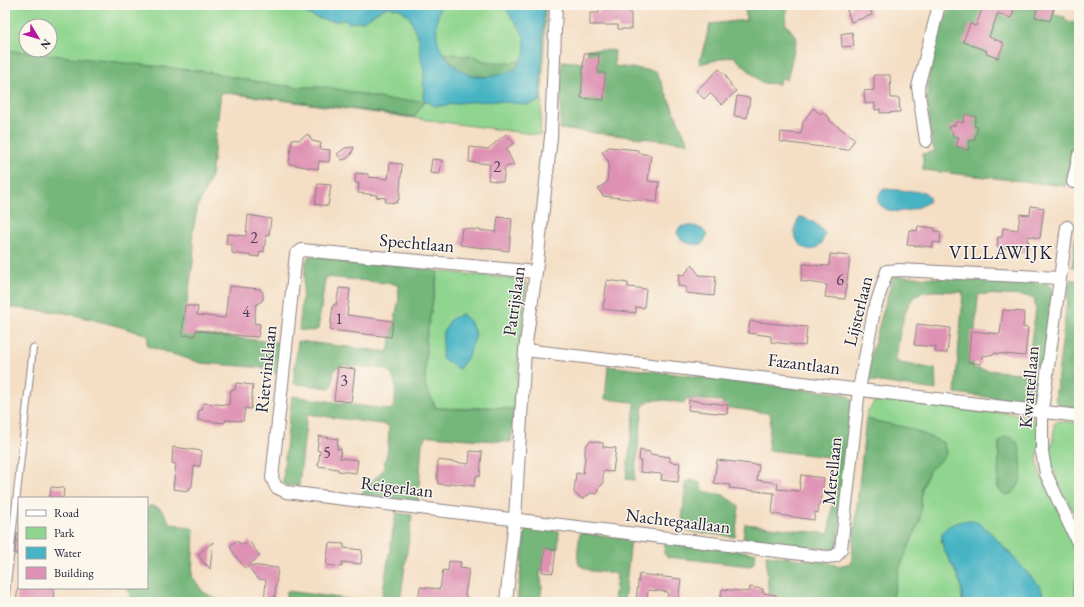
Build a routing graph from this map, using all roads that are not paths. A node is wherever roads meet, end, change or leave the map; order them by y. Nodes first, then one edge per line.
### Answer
1 (556, 5) edge
2 (939, 5) edge
3 (926, 140) dead end
4 (1079, 155) edge
5 (1073, 182) dead end
6 (1067, 227) dead end
7 (296, 254) joint
8 (536, 272) junction
9 (1059, 278) junction
10 (33, 348) dead end
11 (525, 350) junction
12 (859, 389) junction
13 (1042, 411) junction
14 (1079, 416) edge
15 (276, 487) joint
16 (515, 519) junction
17 (1079, 545) edge
18 (836, 556) joint
19 (5, 602) edge
20 (506, 602) edge

1 - 8 street, Patrijslaan
2 - 3 street
4 - 5 street
6 - 9 street, Kwartellaan
7 - 8 street, Spechtlaan
7 - 15 street, Rietvinklaan
8 - 11 street, Patrijslaan
9 - 12 street, Lijsterlaan
9 - 13 street, Kwartellaan
10 - 19 lane
11 - 12 street, Fazantlaan
11 - 16 street, Patrijslaan
12 - 13 street, Fazantlaan
12 - 18 street, Merellaan
13 - 14 street, Fazantlaan
13 - 17 street, Kwartellaan
15 - 16 street, Reigerlaan
16 - 18 street, Nachtegaallaan
16 - 20 street, Patrijslaan

